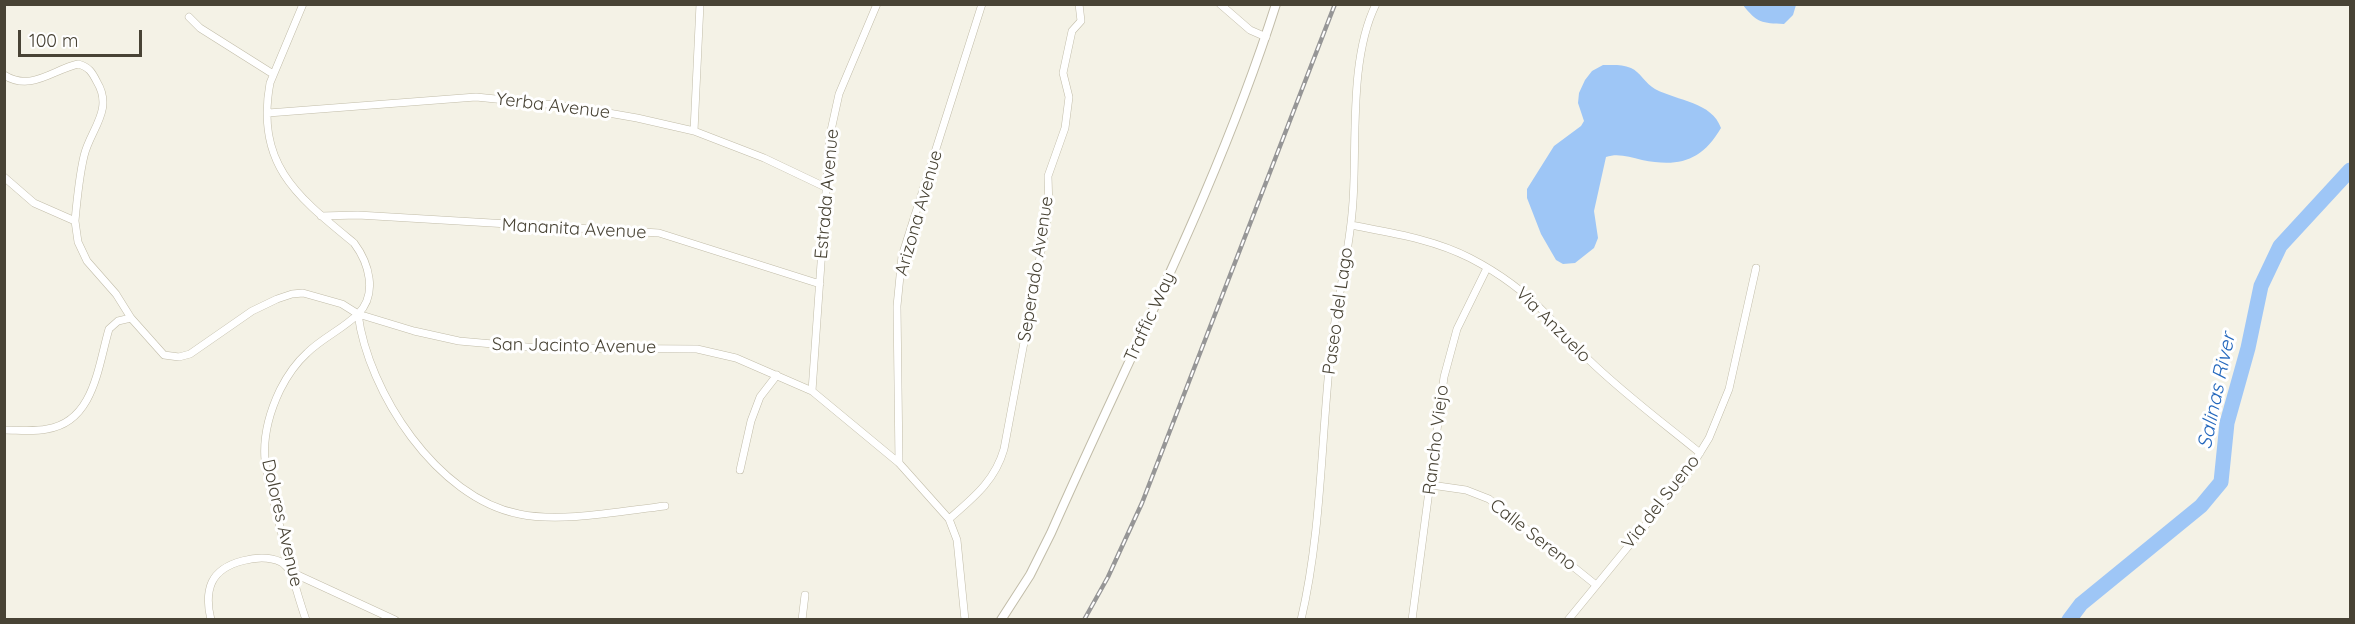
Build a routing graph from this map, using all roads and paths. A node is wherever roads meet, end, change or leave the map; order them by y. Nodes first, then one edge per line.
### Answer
1 (303, 4) edge
2 (700, 4) edge
3 (878, 4) edge
4 (982, 4) edge
5 (1079, 4) edge
6 (1221, 4) edge
7 (1276, 4) edge
8 (1376, 4) edge
9 (189, 17) dead end
10 (1266, 37) junction
11 (273, 74) junction
12 (4, 75) edge
13 (268, 113) junction
14 (694, 131) junction
15 (4, 177) edge
16 (825, 187) junction
17 (321, 216) junction
18 (75, 221) junction
19 (1351, 225) junction
20 (1487, 268) junction
21 (1756, 268) dead end
22 (820, 284) junction
23 (358, 314) junction
24 (131, 318) junction
25 (777, 375) junction
26 (812, 391) junction
27 (4, 430) edge
28 (1700, 453) junction
29 (899, 463) junction
30 (740, 470) dead end
31 (1431, 484) junction
32 (665, 506) dead end
33 (949, 519) junction
34 (291, 572) junction
35 (1596, 585) junction
36 (805, 595) dead end
37 (211, 620) edge
38 (306, 620) edge
39 (395, 620) edge
40 (802, 620) edge
41 (965, 620) edge
42 (1001, 620) edge
43 (1301, 620) edge
44 (1412, 620) edge
45 (1568, 620) edge

1 - 11 street
2 - 14 street
3 - 16 street, Estrada Avenue
4 - 29 street, Arizona Avenue
5 - 33 street, Seperado Avenue
6 - 10 street
7 - 10 street, Traffic Way
8 - 19 street, Paseo del Lago
9 - 11 street
10 - 42 street, Traffic Way
11 - 13 street
12 - 18 street
13 - 14 street, Yerba Avenue
13 - 17 street
14 - 16 street, Yerba Avenue
15 - 18 street
16 - 22 street, Estrada Avenue
17 - 22 street, Mananita Avenue
17 - 23 street
18 - 24 street
19 - 20 street, Via Anzuelo
19 - 43 street, Paseo del Lago
20 - 28 street, Via Anzuelo
20 - 31 street, Rancho Viejo
21 - 28 street, Via del Sueno
22 - 26 street, Estrada Avenue
23 - 24 street, San Jacinto Avenue
23 - 25 street, San Jacinto Avenue
23 - 32 street
23 - 34 street, Dolores Avenue
24 - 27 street
25 - 26 street, San Jacinto Avenue
25 - 30 street
26 - 29 street, San Jacinto Avenue
28 - 35 street, Via del Sueno
29 - 33 street, San Jacinto Avenue
31 - 35 street, Calle Sereno
31 - 44 street, Rancho Viejo
33 - 41 street, San Jacinto Avenue
34 - 37 street
34 - 38 street, Dolores Avenue
34 - 39 street
35 - 45 street, Via del Sueno
36 - 40 street

